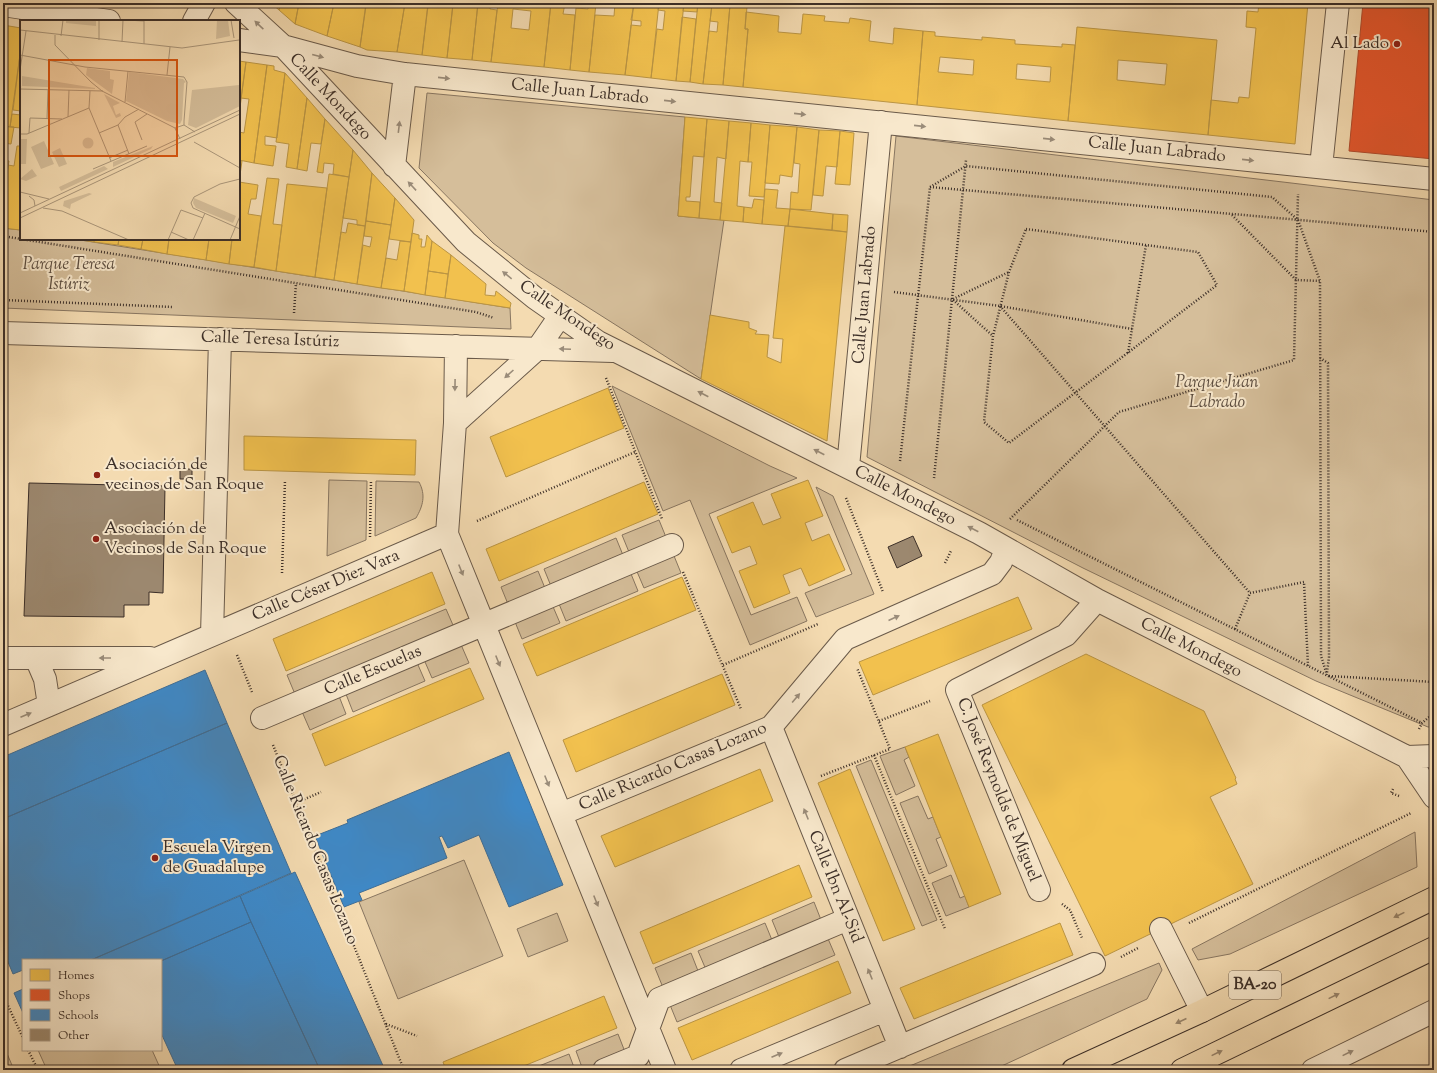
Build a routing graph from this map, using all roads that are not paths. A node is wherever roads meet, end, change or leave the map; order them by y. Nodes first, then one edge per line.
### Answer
1 (204, 3) edge
2 (236, 3) edge
3 (1338, 3) edge
4 (3, 5) edge
5 (101, 20) edge
6 (195, 20) edge
7 (240, 40) edge
8 (283, 46) junction
9 (405, 74) junction
10 (881, 122) junction
11 (394, 166) junction
12 (1321, 167) junction
13 (1434, 179) edge
14 (560, 316) junction
15 (3, 333) edge
16 (220, 339) junction
17 (456, 346) junction
18 (538, 348) junction
19 (618, 352) junction
20 (455, 423) junction
21 (848, 467) junction
22 (447, 534) junction
23 (672, 545) road end
24 (1006, 549) junction
25 (1097, 600) junction
26 (484, 624) junction
27 (220, 632) junction
28 (3, 658) edge
29 (36, 658) junction
30 (158, 658) junction
31 (49, 706) junction
32 (262, 718) road end
33 (3, 725) edge
34 (771, 727) junction
35 (1434, 756) edge
36 (1407, 757) junction
37 (1434, 797) edge
38 (561, 814) junction
39 (1039, 890) road end
40 (1434, 898) edge
41 (848, 919) junction
42 (1163, 932) road end
43 (1434, 948) edge
44 (1094, 964) road end
45 (885, 1010) junction
46 (1202, 1011) junction
47 (1434, 1011) edge
48 (648, 1028) junction
49 (900, 1047) junction
50 (604, 1070) edge
51 (665, 1070) edge
52 (741, 1070) edge
53 (845, 1070) edge
54 (1074, 1070) edge
55 (1182, 1070) edge
56 (1313, 1070) edge

1 - 6 street
8 -> 2 street, Calle Juan Labrado
3 - 12 street
4 - 5 street
7 - 8 street, Calle Juan Labrado
8 -> 9 street, Calle Juan Labrado
8 - 11 street, Calle Mondego
9 -> 10 street, Calle Juan Labrado
11 -> 9 street, Calle Mondego
10 -> 12 street, Calle Juan Labrado
10 - 21 street, Calle Juan Labrado
14 -> 11 street, Calle Mondego
12 - 13 street, Calle Juan Labrado
14 - 18 street
14 - 19 street, Calle Mondego
15 - 16 street, Calle Teresa Istúriz
16 - 17 street, Calle Teresa Istúriz
16 - 27 street
17 - 18 street, Calle Teresa Istúriz
17 -> 20 street
19 -> 18 street, Calle Teresa Istúriz
18 -> 20 street
21 -> 19 street, Calle Mondego
20 - 22 street
24 -> 21 street, Calle Mondego
22 -> 26 street
22 - 27 street, Calle César Diez Vara
23 - 26 street, Calle Escuelas
24 - 25 street, Calle Mondego
34 -> 24 street, Calle Ricardo Casas Lozano
25 - 36 street, Calle Mondego
25 - 39 street, C. José Reynolds de Miguel
26 - 32 street, Calle Escuelas
26 -> 38 street, Calle Ricardo Casas Lozano
27 - 30 street, Calle César Diez Vara
28 - 29 street, Calle César Diez Vara
30 -> 29 street, Calle César Diez Vara
29 - 31 street
30 - 31 street
33 -> 31 street
34 - 38 street, Calle Ricardo Casas Lozano
41 -> 34 street, Calle Ibn Al-Sid
35 - 36 street
36 - 37 street, Calle Mondego
38 -> 48 street, Calle Ricardo Casas Lozano
40 -> 46 highway, BA-20
45 -> 41 street, Calle Ibn Al-Sid
41 - 48 street
42 - 46 street
55 -> 43 highway, BA-20
44 - 49 street
45 - 49 street, Calle Ibn Al-Sid
52 -> 45 street
46 -> 54 highway, BA-20
56 -> 47 street
48 - 50 street
48 - 51 street, Calle Ricardo Casas Lozano
49 - 53 street

